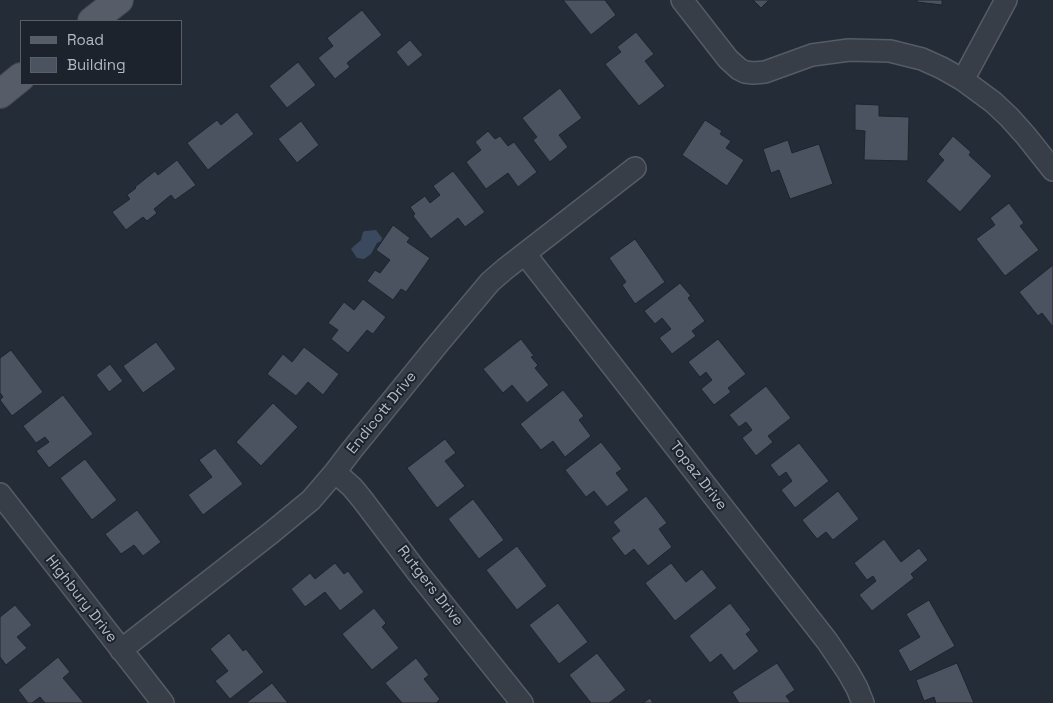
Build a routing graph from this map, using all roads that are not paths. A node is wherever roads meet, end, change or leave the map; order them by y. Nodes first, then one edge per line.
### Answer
1 (119, 0) edge
2 (682, 0) edge
3 (1006, 0) edge
4 (93, 20) edge
5 (20, 78) edge
6 (963, 80) junction
7 (0, 94) edge
8 (635, 168) dead end
9 (1053, 170) edge
10 (524, 254) junction
11 (335, 472) junction
12 (0, 494) edge
13 (121, 650) junction
14 (163, 703) edge
15 (522, 703) edge
16 (863, 703) edge

1 - 4 main road
2 - 6 street
3 - 6 street
5 - 7 main road
6 - 9 street
8 - 10 street, Endicott Drive
10 - 11 street, Endicott Drive
10 - 16 street, Topaz Drive
11 - 13 street, Endicott Drive
11 - 15 street, Rutgers Drive
12 - 13 street, Highbury Drive
13 - 14 street, Highbury Drive

